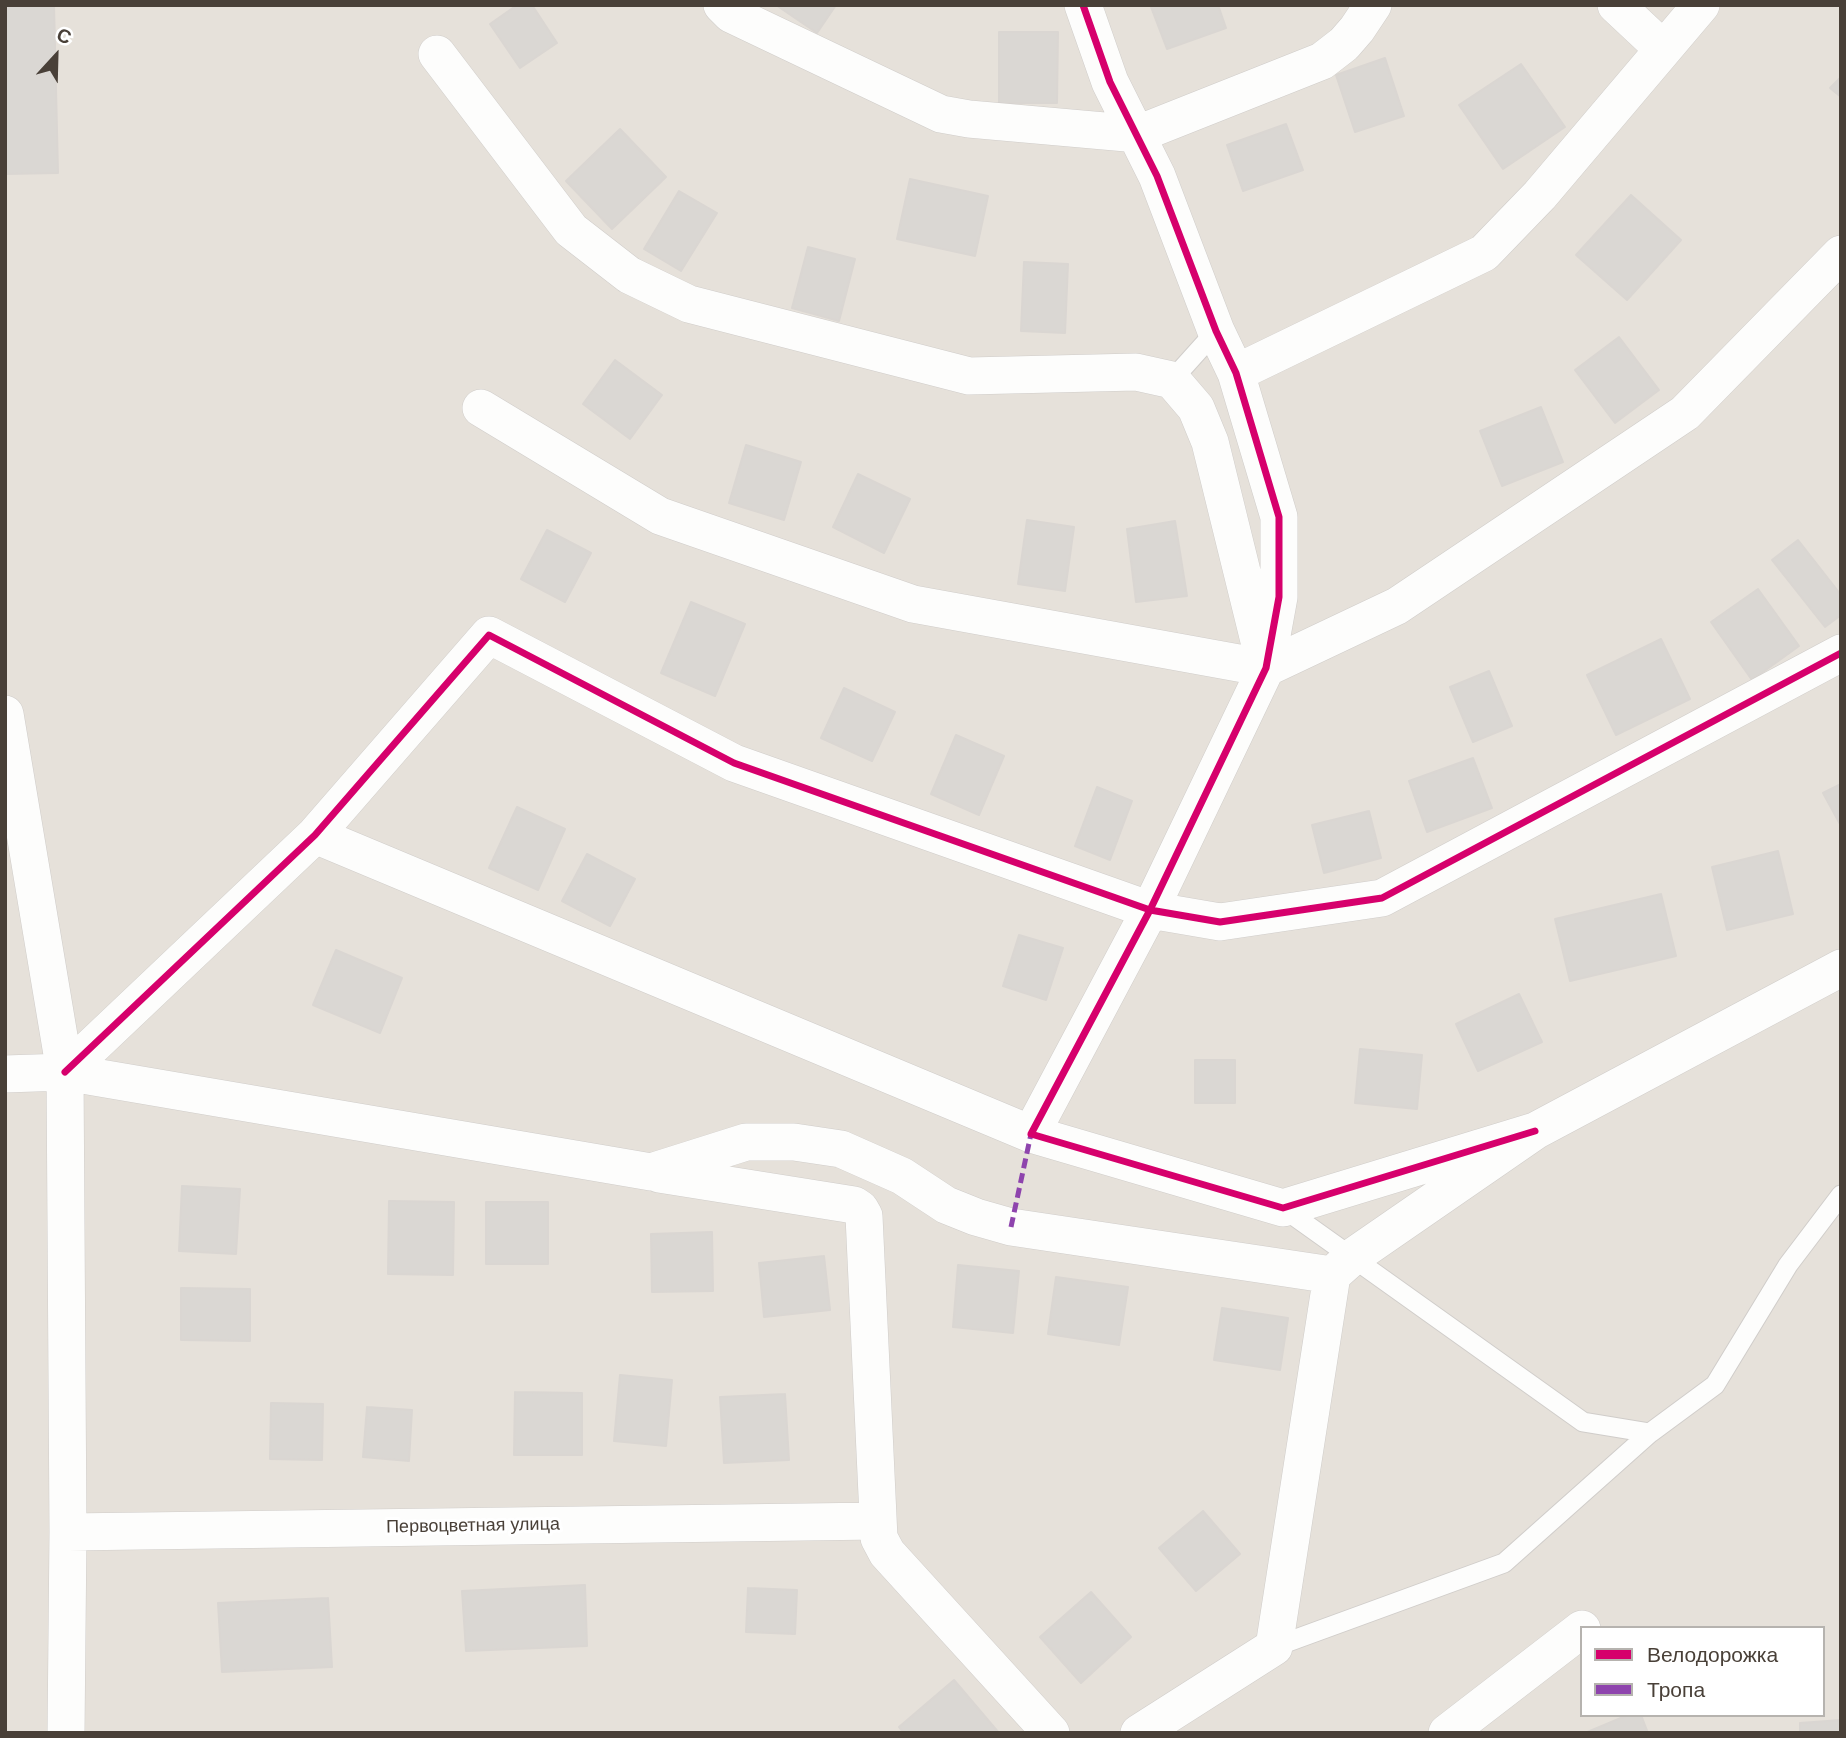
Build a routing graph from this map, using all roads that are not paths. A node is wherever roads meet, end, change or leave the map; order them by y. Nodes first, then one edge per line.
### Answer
1 (722, 5) edge
2 (1083, 5) edge
3 (1373, 5) edge
4 (1616, 5) edge
5 (1701, 5) edge
6 (1663, 49) junction
7 (437, 54) dead end
8 (1138, 134) junction
9 (1841, 254) edge
10 (1216, 331) junction
11 (1236, 373) junction
12 (1172, 380) junction
13 (481, 408) dead end
14 (1841, 653) edge
15 (1266, 668) junction
16 (5, 714) edge
17 (315, 835) junction
18 (1150, 910) junction
19 (1841, 968) edge
20 (65, 1072) junction
21 (5, 1074) edge
22 (1535, 1131) junction
23 (1031, 1134) junction
24 (652, 1172) junction
25 (1841, 1195) edge
26 (1283, 1208) junction
27 (1341, 1267) junction
28 (1650, 1433) junction
29 (878, 1521) junction
30 (68, 1532) junction
31 (1580, 1630) edge
32 (1274, 1647) junction
33 (66, 1733) edge
34 (1051, 1733) edge
35 (1139, 1733) edge
36 (1447, 1733) edge

1 - 8 street
2 - 8 street
3 - 8 street
4 - 6 street
5 - 6 street
6 - 11 street
7 - 12 street
8 - 10 street
9 - 15 street
10 - 11 street
10 - 12 lane
11 - 15 street
12 - 15 street
13 - 15 street
14 - 18 street
15 - 18 street
16 - 20 street
17 - 18 street
17 - 20 street
17 - 23 street
18 - 23 street
19 - 22 street
20 - 21 street
20 - 24 street
20 - 30 street
22 - 26 street
22 - 27 street
23 - 26 street
24 - 27 street
24 - 29 street
25 - 28 lane
26 - 27 lane
27 - 28 lane
27 - 32 street
28 - 32 lane
29 - 30 street, Первоцветная улица
29 - 34 street
30 - 33 street
31 - 36 street
32 - 35 street

